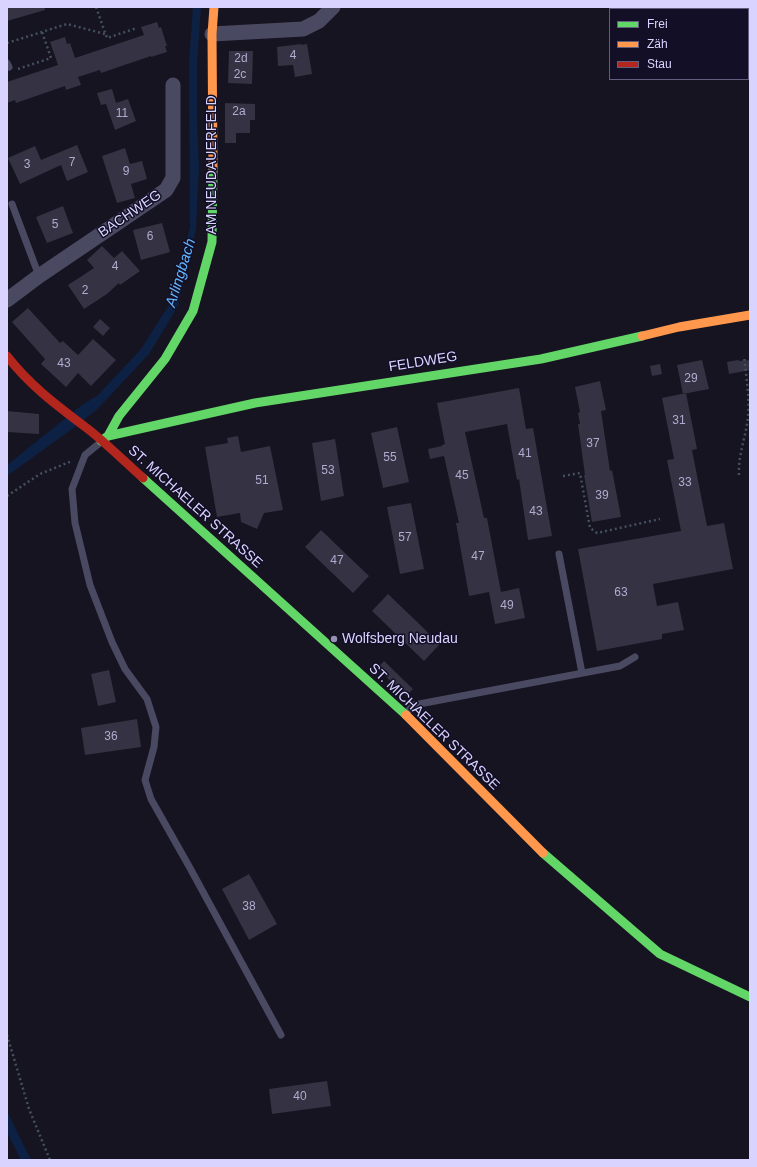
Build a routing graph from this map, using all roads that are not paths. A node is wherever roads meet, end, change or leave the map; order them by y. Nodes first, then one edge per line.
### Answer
1 (214, 7) edge
2 (333, 7) edge
3 (212, 34) junction
4 (173, 85) dead end
5 (12, 204) dead end
6 (38, 276) junction
7 (7, 300) edge
8 (750, 315) edge
9 (7, 356) edge
10 (105, 439) junction
11 (559, 554) dead end
12 (635, 657) dead end
13 (582, 673) junction
14 (405, 714) junction
15 (750, 997) edge
16 (281, 1035) dead end

1 - 3 street, AM NEUDAUERFELD
2 - 3 street
3 - 10 street, AM NEUDAUERFELD
4 - 6 street, BACHWEG
5 - 6 lane
6 - 7 street, BACHWEG
8 - 10 street, FELDWEG
9 - 10 street, ST. MICHAELER STRASSE
10 - 14 street, ST. MICHAELER STRASSE
10 - 16 lane
11 - 13 lane
12 - 13 lane
13 - 14 lane
14 - 15 street, ST. MICHAELER STRASSE

